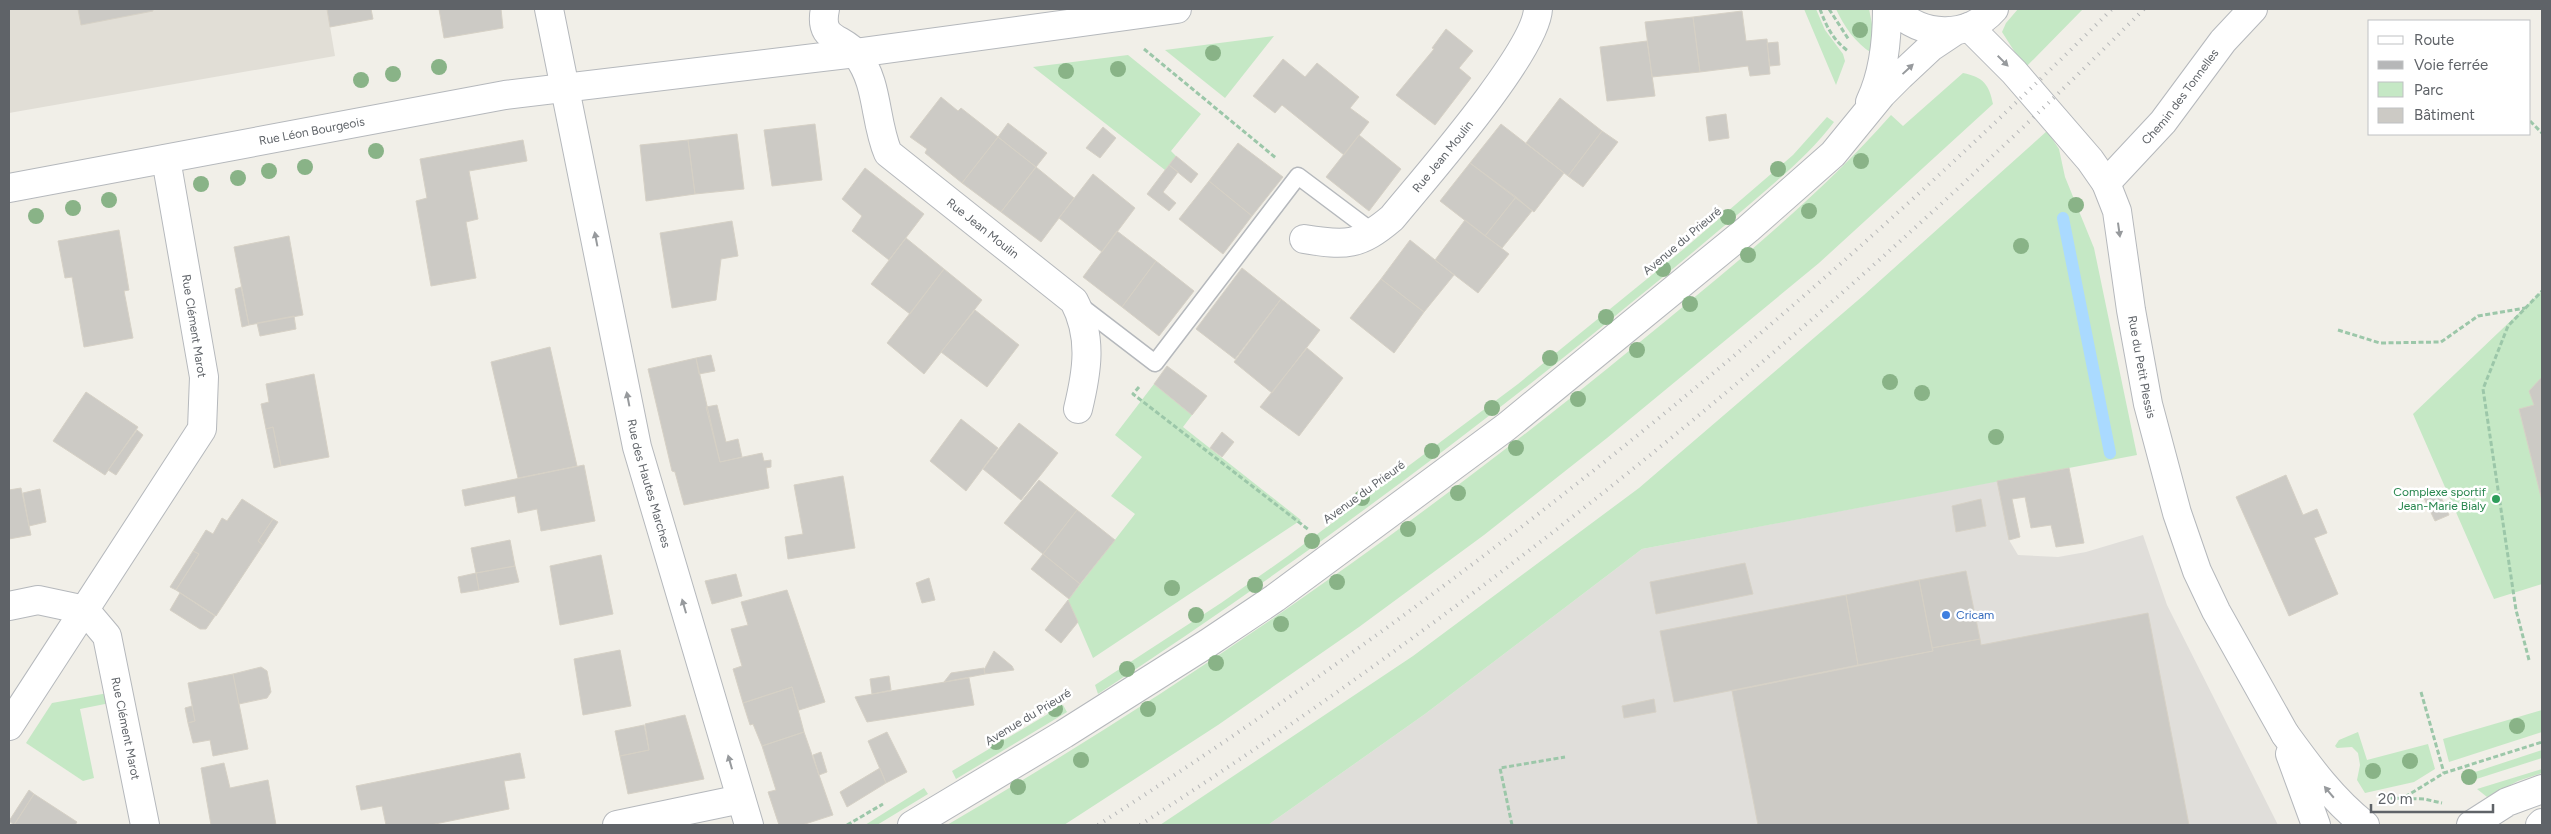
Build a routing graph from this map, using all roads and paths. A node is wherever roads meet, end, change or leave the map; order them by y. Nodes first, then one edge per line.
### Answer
1 (825, 9) edge
2 (1177, 9) edge
3 (1538, 9) edge
4 (1820, 9) edge
5 (1829, 9) edge
6 (1887, 9) edge
7 (1894, 9) edge
8 (1994, 9) edge
9 (2253, 9) edge
10 (1116, 17) junction
11 (552, 22) edge
12 (1962, 29) junction
13 (1853, 44) dead end
14 (856, 53) junction
15 (1882, 68) junction
16 (565, 88) junction
17 (1862, 117) junction
18 (2531, 122) edge
19 (2542, 133) edge
20 (166, 159) junction
21 (1298, 176) junction
22 (2106, 184) junction
23 (9, 188) edge
24 (1374, 233) junction
25 (1304, 239) dead end
26 (2542, 291) edge
27 (1074, 301) junction
28 (2526, 308) junction
29 (2338, 330) dead end
30 (1155, 364) junction
31 (1078, 409) dead end
32 (1318, 525) dead end
33 (1310, 531) junction
34 (1304, 536) dead end
35 (9, 606) edge
36 (85, 610) junction
37 (2529, 660) dead end
38 (2421, 692) dead end
39 (9, 726) edge
40 (2285, 734) junction
41 (2542, 742) edge
42 (1565, 757) dead end
43 (2444, 774) junction
44 (2542, 789) edge
45 (2405, 797) junction
46 (741, 800) junction
47 (886, 803) dead end
48 (2356, 818) edge
49 (2474, 824) edge
50 (145, 825) edge
51 (618, 825) edge
52 (749, 825) edge
53 (847, 825) edge
54 (912, 825) edge
55 (1512, 825) edge
56 (2316, 825) edge

1 - 14 street, Rue Jean Moulin
2 - 10 street
3 - 24 street, Rue Jean Moulin
4 - 15 path
5 - 13 path
6 - 15 street
7 - 12 street
8 - 12 street
9 - 22 street, Chemin des Tonnelles
10 - 14 street
10 - 21 path
11 - 16 street, Rue des Hautes Marches
17 -> 12 street
12 -> 22 street, Rue du Petit Plessis
14 - 16 street, Rue Léon Bourgeois
14 - 27 street, Rue Jean Moulin
15 - 17 street
16 - 20 street, Rue Léon Bourgeois
46 -> 16 street, Rue des Hautes Marches
17 - 54 street
18 - 19 path
20 - 23 street, Rue Léon Bourgeois
20 - 36 street, Rue Clément Marot
21 - 24 lane
21 - 30 lane
22 -> 40 street, Rue du Petit Plessis
24 - 25 street, Rue Jean Moulin
26 - 28 path
27 - 30 lane
27 - 31 street
28 - 29 path
28 - 37 path
30 - 33 path
32 - 33 path, Avenue du Prieuré
33 - 34 path, Avenue du Prieuré
35 - 36 street
36 - 39 street, Rue Clément Marot
36 - 50 street, Rue Clément Marot
38 - 43 path
48 -> 40 street, Rue du Petit Plessis
40 - 56 street, Rue du Petit Plessis
41 - 43 path
42 - 55 path
43 - 45 path
44 - 49 street
45 - 48 path
45 - 49 path
46 - 51 street
46 - 52 street, Rue des Hautes Marches
47 - 53 path

